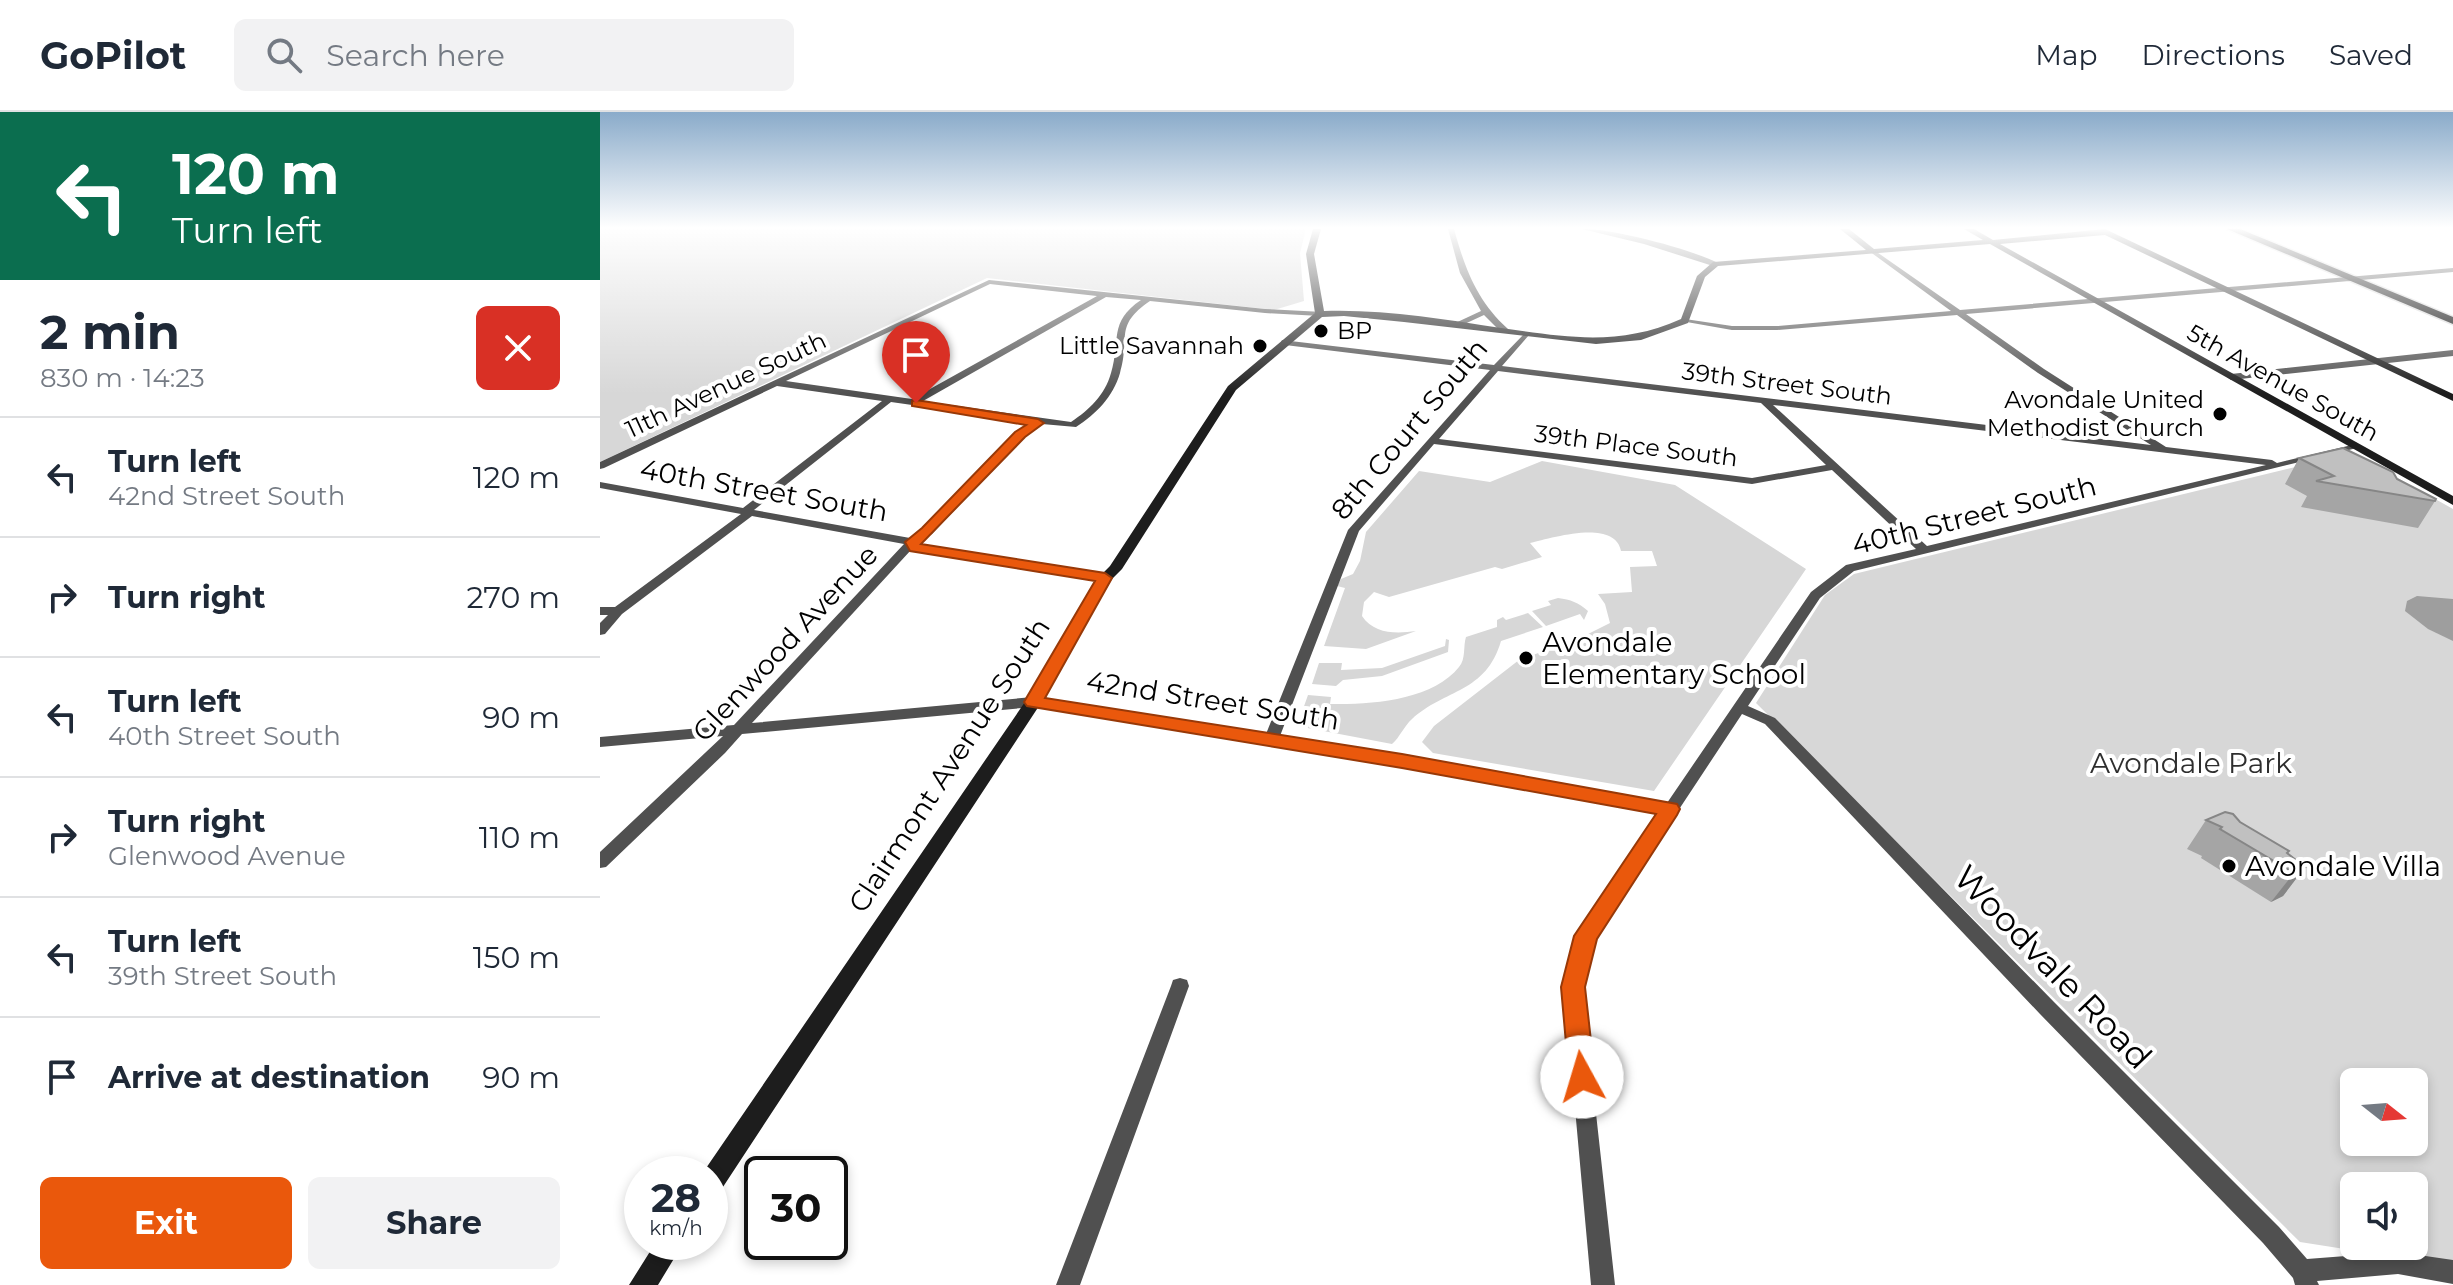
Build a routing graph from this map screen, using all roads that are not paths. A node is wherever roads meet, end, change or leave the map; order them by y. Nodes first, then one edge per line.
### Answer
1 (985, 284) edge
2 (1024, 284) edge
3 (1315, 284) edge
4 (1469, 284) edge
5 (1698, 284) edge
6 (1918, 284) edge
7 (2065, 284) edge
8 (2213, 284) edge
9 (2302, 284) edge
10 (2363, 284) edge
11 (2228, 291) junction
12 (1107, 293) junction
13 (1150, 298) junction
14 (2097, 302) junction
15 (1482, 313) junction
16 (1959, 313) junction
17 (1320, 314) junction
18 (1685, 321) junction
19 (2453, 321) edge
20 (1455, 325) junction
21 (1505, 331) junction
22 (1525, 335) junction
23 (1285, 342) junction
24 (2453, 353) edge
25 (2377, 362) junction
26 (1494, 369) junction
27 (2231, 377) junction
28 (777, 383) junction
29 (2453, 398) edge
30 (888, 400) junction
31 (1763, 401) junction
32 (912, 403) junction
33 (1038, 423) junction
34 (1431, 441) junction
35 (2356, 447) junction
36 (2165, 450) junction
37 (2284, 464) junction
38 (600, 466) edge
39 (1836, 466) junction
40 (600, 485) edge
41 (2453, 501) edge
42 (748, 514) junction
43 (912, 542) junction
44 (1924, 550) junction
45 (1105, 578) junction
46 (600, 611) edge
47 (618, 611) junction
48 (600, 631) edge
49 (1033, 702) junction
50 (1740, 708) junction
51 (733, 731) junction
52 (1271, 740) junction
53 (600, 742) edge
54 (1670, 809) junction
55 (600, 862) edge
56 (1180, 986) dead end
57 (728, 1157) edge
58 (659, 1260) edge
59 (2453, 1272) edge
60 (2304, 1278) edge
61 (642, 1285) edge
62 (1068, 1285) edge
63 (1603, 1285) edge

1 - 28 street, 11th Avenue South
2 - 12 street, 11th Avenue South
3 - 17 street
4 - 15 street
5 - 18 street
6 - 16 street
7 - 14 street, 5th Avenue South
8 - 11 street
9 - 11 street
10 - 19 main road
11 - 14 street
11 - 25 street
12 - 13 street
12 - 32 street
13 - 17 street
13 - 33 street
14 - 16 street
14 - 27 street, 5th Avenue South
15 - 20 street
15 - 21 street
16 - 18 street
16 - 36 street
17 - 20 street
17 - 23 street, Clairmont Avenue South
18 - 22 street
20 - 21 street
21 - 22 street
22 - 26 street, 8th Court South
23 - 26 street, 39th Street South
23 - 45 street, Clairmont Avenue South
24 - 25 street
25 - 27 street
25 - 29 street
26 - 31 street, 39th Street South
26 - 34 street, 8th Court South
27 - 35 street, 5th Avenue South
28 - 30 street
28 - 38 street, 11th Avenue South
30 - 32 street
30 - 42 street
31 - 36 street, 39th Street South
31 - 39 street
32 - 33 street
33 - 43 street, Glenwood Avenue
34 - 39 street, 39th Place South
34 - 52 street, 8th Court South
35 - 37 street, 40th Street South
35 - 41 street, 5th Avenue South
36 - 37 street, 39th Street South
37 - 44 street, 40th Street South
39 - 44 street
40 - 42 street, 40th Street South
42 - 43 street, 40th Street South
42 - 47 street
43 - 45 street, 40th Street South
43 - 51 street, Glenwood Avenue
44 - 50 street, 40th Street South
45 - 49 street, Clairmont Avenue South
46 - 47 street
47 - 48 street
49 - 51 street, 42nd Street South
49 - 52 street, 42nd Street South
49 - 57 street, Clairmont Avenue South
50 - 54 street, 40th Street South
50 - 60 street, Woodvale Road
51 - 53 street, 42nd Street South
51 - 55 street, Glenwood Avenue
52 - 54 street, 42nd Street South
54 - 63 street, 40th Street South
56 - 62 street
58 - 61 street
59 - 60 street

